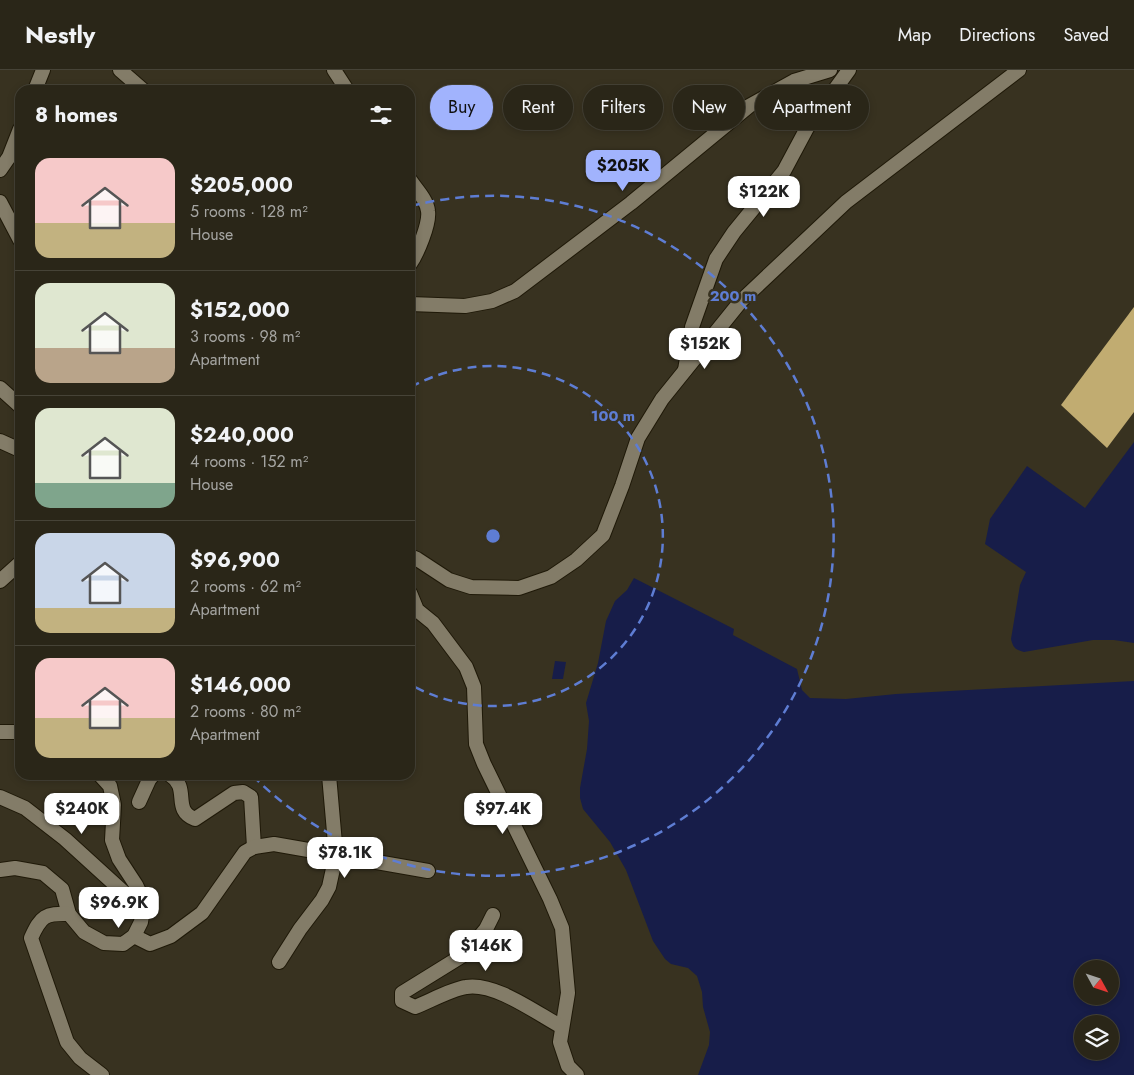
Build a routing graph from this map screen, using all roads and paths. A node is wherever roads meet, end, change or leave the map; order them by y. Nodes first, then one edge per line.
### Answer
1 (43, 70) edge
2 (120, 70) edge
3 (334, 70) edge
4 (811, 70) edge
5 (830, 70) edge
6 (849, 70) edge
7 (1019, 70) edge
8 (794, 81) junction
9 (37, 85) edge
10 (136, 85) edge
11 (343, 85) edge
12 (15, 142) edge
13 (0, 170) edge
14 (415, 187) edge
15 (0, 202) edge
16 (15, 230) edge
17 (415, 253) edge
18 (415, 304) edge
19 (685, 371) junction
20 (2, 394) edge
21 (15, 403) edge
22 (0, 441) edge
23 (15, 448) edge
24 (415, 558) edge
25 (15, 567) edge
26 (0, 580) edge
27 (415, 605) edge
28 (0, 732) edge
29 (15, 732) edge
30 (105, 780) edge
31 (149, 780) edge
32 (175, 780) edge
33 (329, 780) edge
34 (0, 797) edge
35 (139, 802) dead end
36 (254, 847) junction
37 (336, 855) junction
38 (0, 870) edge
39 (428, 872) dead end
40 (143, 910) junction
41 (69, 914) junction
42 (494, 915) dead end
43 (134, 936) junction
44 (279, 962) dead end
45 (562, 1027) junction
46 (102, 1075) edge
47 (577, 1075) edge

1 - 9 street
2 - 10 street
3 - 11 street
4 - 8 street
5 - 8 street
6 - 19 street
7 - 19 street
8 - 18 street
12 - 13 street
14 - 17 street
15 - 16 street
19 - 24 street
20 - 21 street
22 - 23 street
25 - 26 street
27 - 45 street
28 - 29 street
30 - 40 street
31 - 35 street
32 - 36 street
33 - 37 street
34 - 40 street
36 - 37 street
36 - 43 street
37 - 39 street
37 - 44 street
38 - 41 street
40 - 43 street
41 - 43 street
41 - 46 street
42 - 45 street
45 - 47 street

